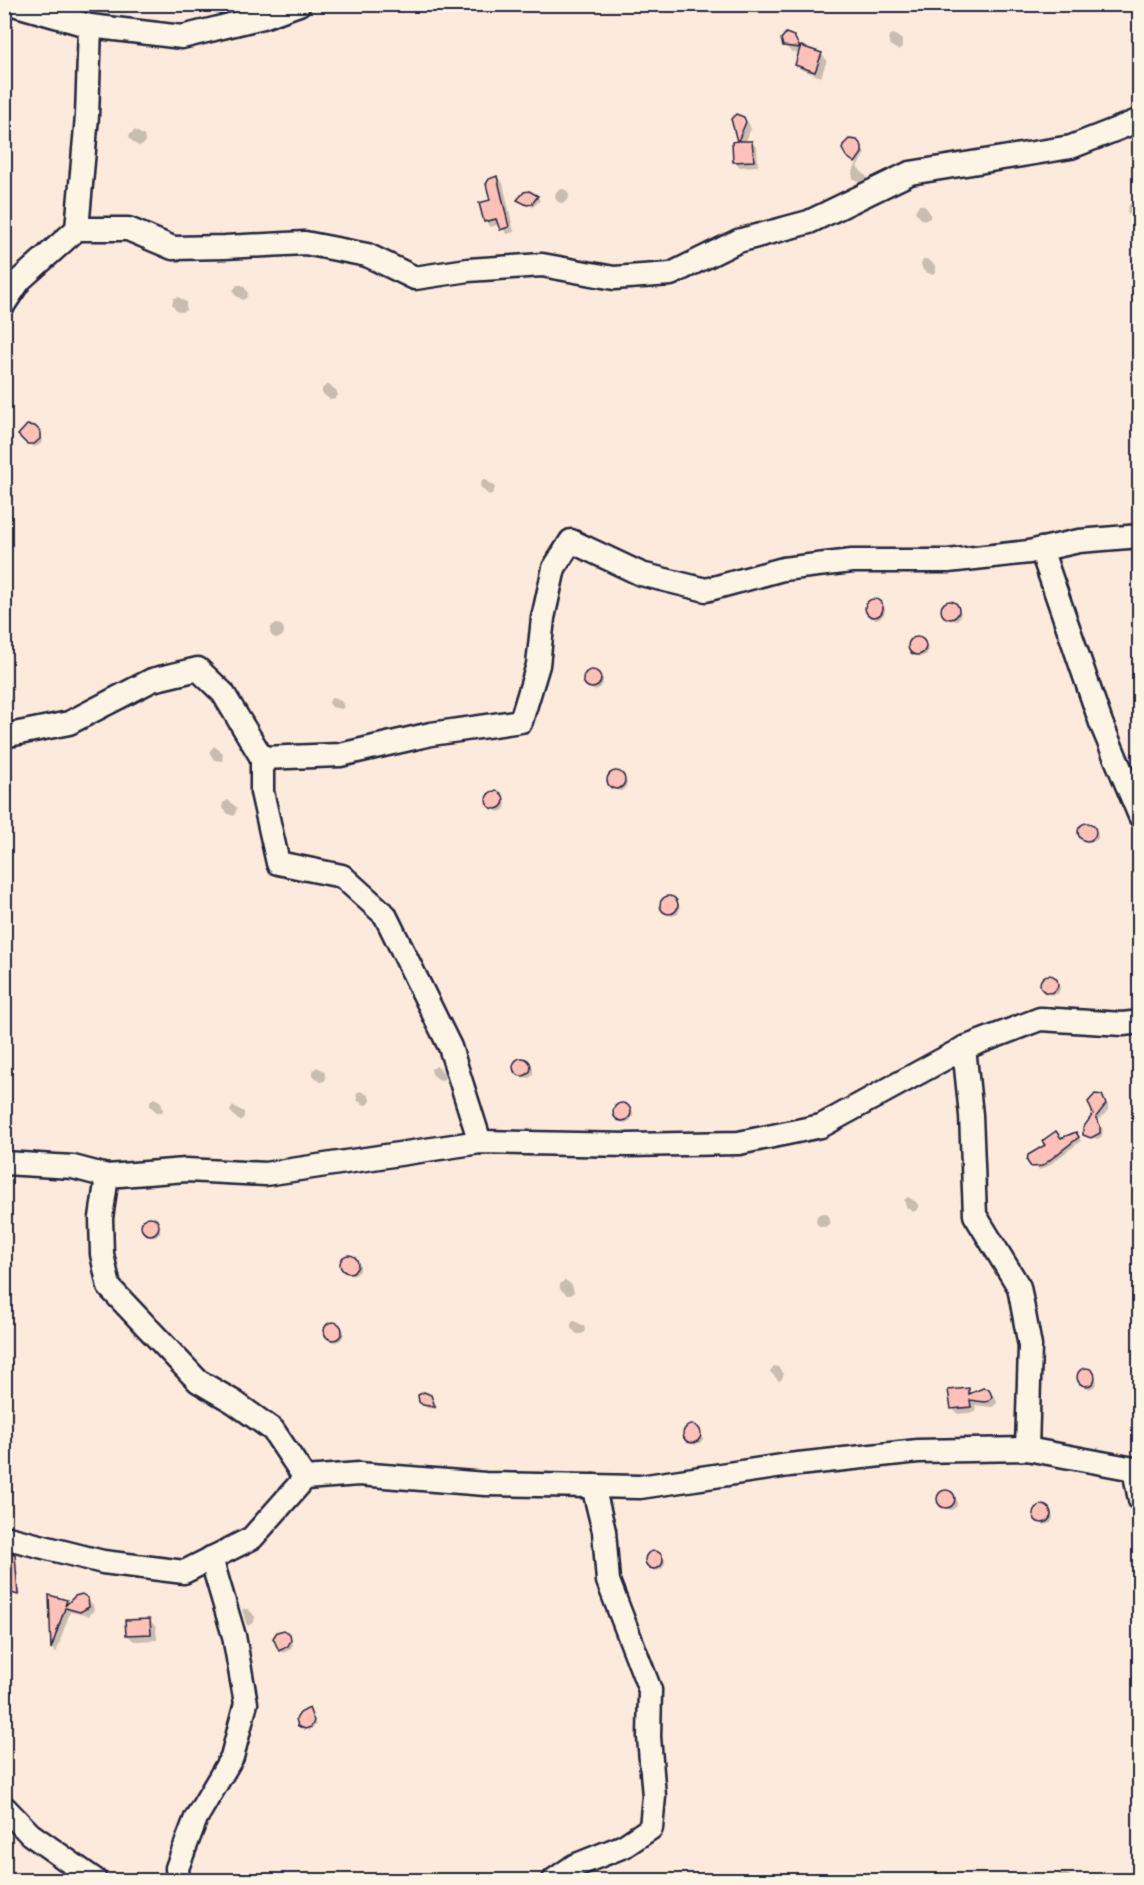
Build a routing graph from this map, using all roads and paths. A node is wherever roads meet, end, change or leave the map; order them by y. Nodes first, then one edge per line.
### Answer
1 (13, 4) edge
2 (299, 4) edge
3 (90, 26) junction
4 (1140, 120) edge
5 (77, 229) junction
6 (4, 304) edge
7 (1140, 536) edge
8 (1041, 549) junction
9 (4, 736) edge
10 (262, 758) junction
11 (1140, 816) edge
12 (1140, 1022) edge
13 (964, 1048) junction
14 (480, 1142) junction
15 (4, 1163) edge
16 (107, 1176) junction
17 (1027, 1449) junction
18 (1137, 1469) edge
19 (305, 1478) junction
20 (593, 1486) junction
21 (1140, 1500) edge
22 (4, 1537) edge
23 (211, 1558) junction
24 (4, 1807) edge
25 (94, 1881) edge
26 (178, 1881) edge
27 (554, 1881) edge

1 - 3 street
2 - 3 street
3 - 5 street
4 - 5 street
5 - 6 street
7 - 8 street
8 - 10 street
8 - 11 street
9 - 10 street
10 - 14 street
12 - 13 street
13 - 14 street
13 - 17 street
14 - 16 street
15 - 16 street
16 - 19 street
17 - 18 street
17 - 20 street
18 - 21 street
19 - 20 street
19 - 23 street
20 - 27 street
22 - 23 street
23 - 26 street
24 - 25 street

